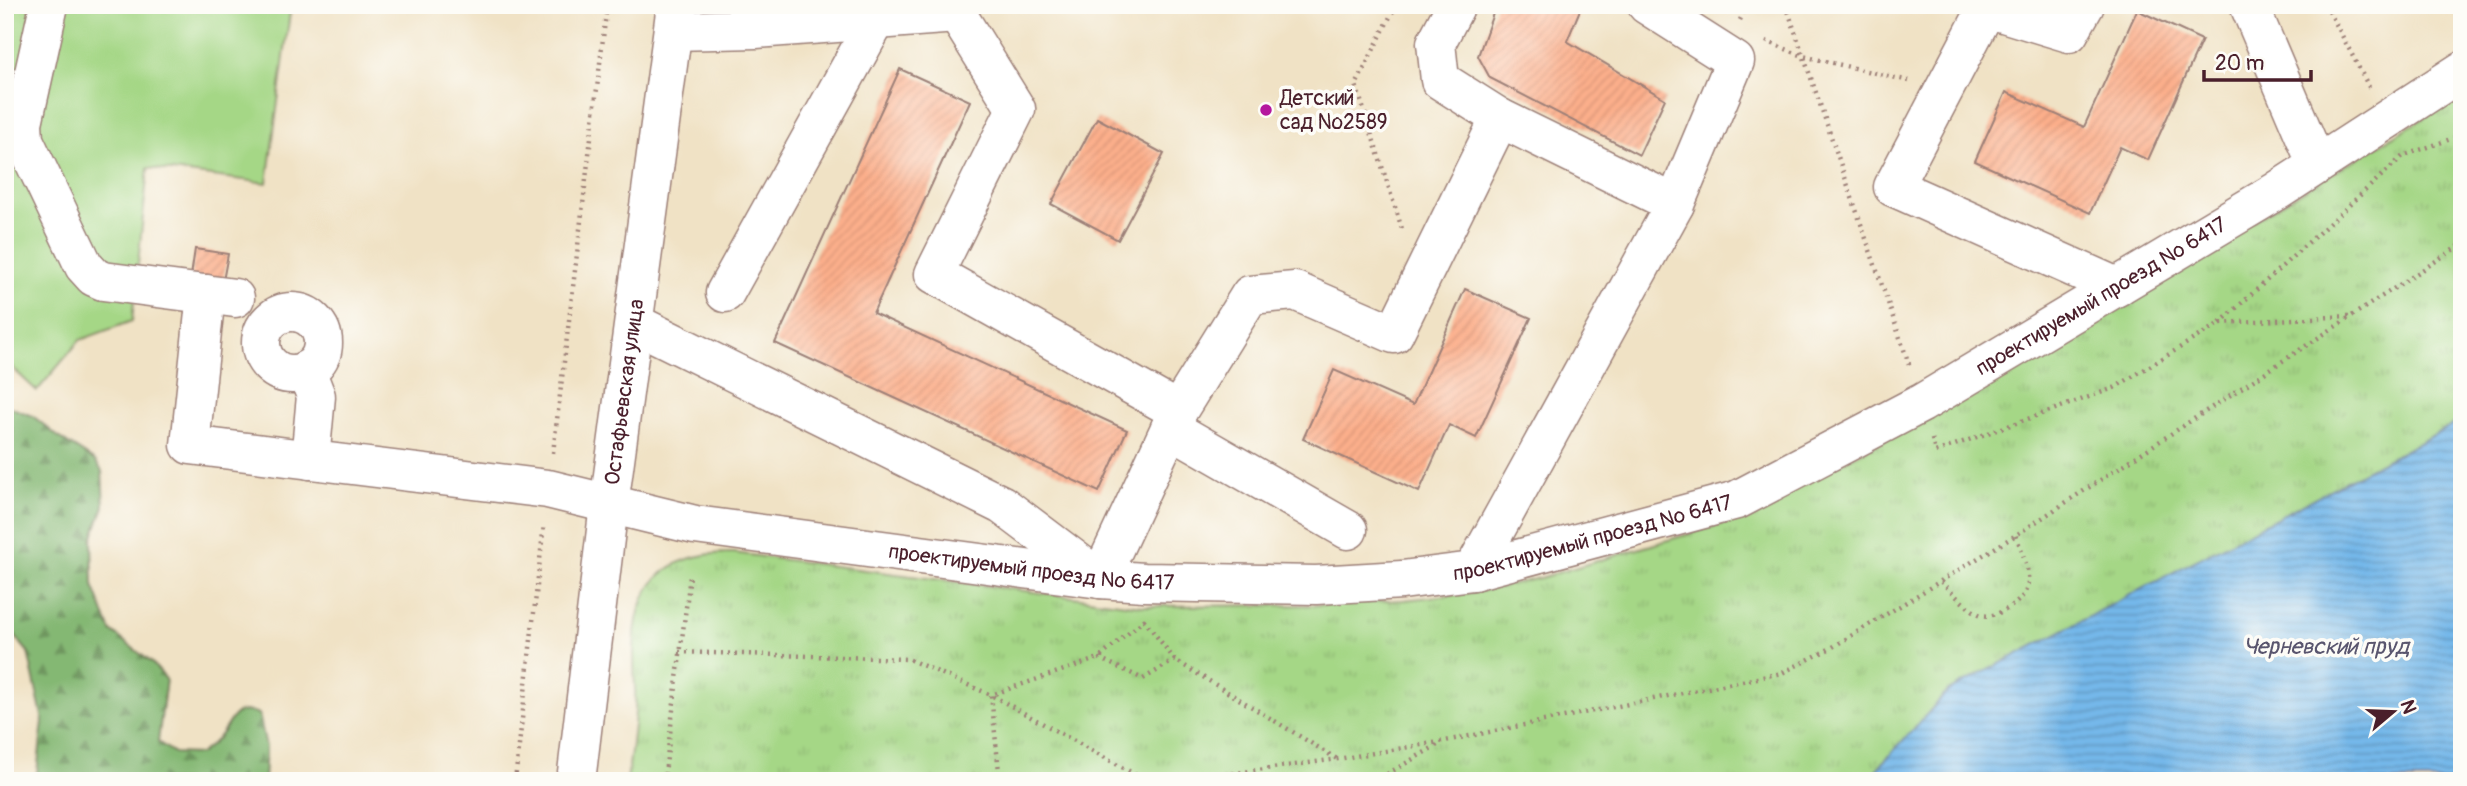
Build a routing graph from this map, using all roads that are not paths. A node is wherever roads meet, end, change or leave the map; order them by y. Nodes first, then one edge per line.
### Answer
1 (49, 5) edge
2 (1456, 5) edge
3 (1647, 5) edge
4 (2085, 5) edge
5 (2249, 5) edge
6 (959, 10) edge
7 (825, 14) edge
8 (675, 18) edge
9 (877, 19) junction
10 (2462, 71) edge
11 (19, 73) edge
12 (1500, 118) junction
13 (2317, 165) junction
14 (1675, 204) junction
15 (2117, 287) junction
16 (725, 293) dead end
17 (634, 323) junction
18 (306, 370) dead end
19 (1174, 420) junction
20 (310, 460) junction
21 (609, 505) junction
22 (1348, 530) dead end
23 (1473, 571) junction
24 (1100, 579) junction
25 (576, 781) edge

1 - 11 street
2 - 12 street
3 - 14 street
4 - 15 street
5 - 13 street
6 - 9 street
6 - 19 street
7 - 8 street
7 - 9 street
8 - 17 street, Остафьевская улица
9 - 16 street
10 - 13 street, проектируемый проезд № 6417
11 - 20 street, проектируемый проезд № 6417
12 - 14 street
12 - 19 street
13 - 15 street, проектируемый проезд № 6417
14 - 23 street
15 - 23 street, проектируемый проезд № 6417
17 - 21 street, Остафьевская улица
17 - 24 street
18 - 20 street
19 - 22 street
19 - 24 street
20 - 21 street, проектируемый проезд № 6417
21 - 24 street, проектируемый проезд № 6417
21 - 25 street, Остафьевская улица
23 - 24 street, проектируемый проезд № 6417

